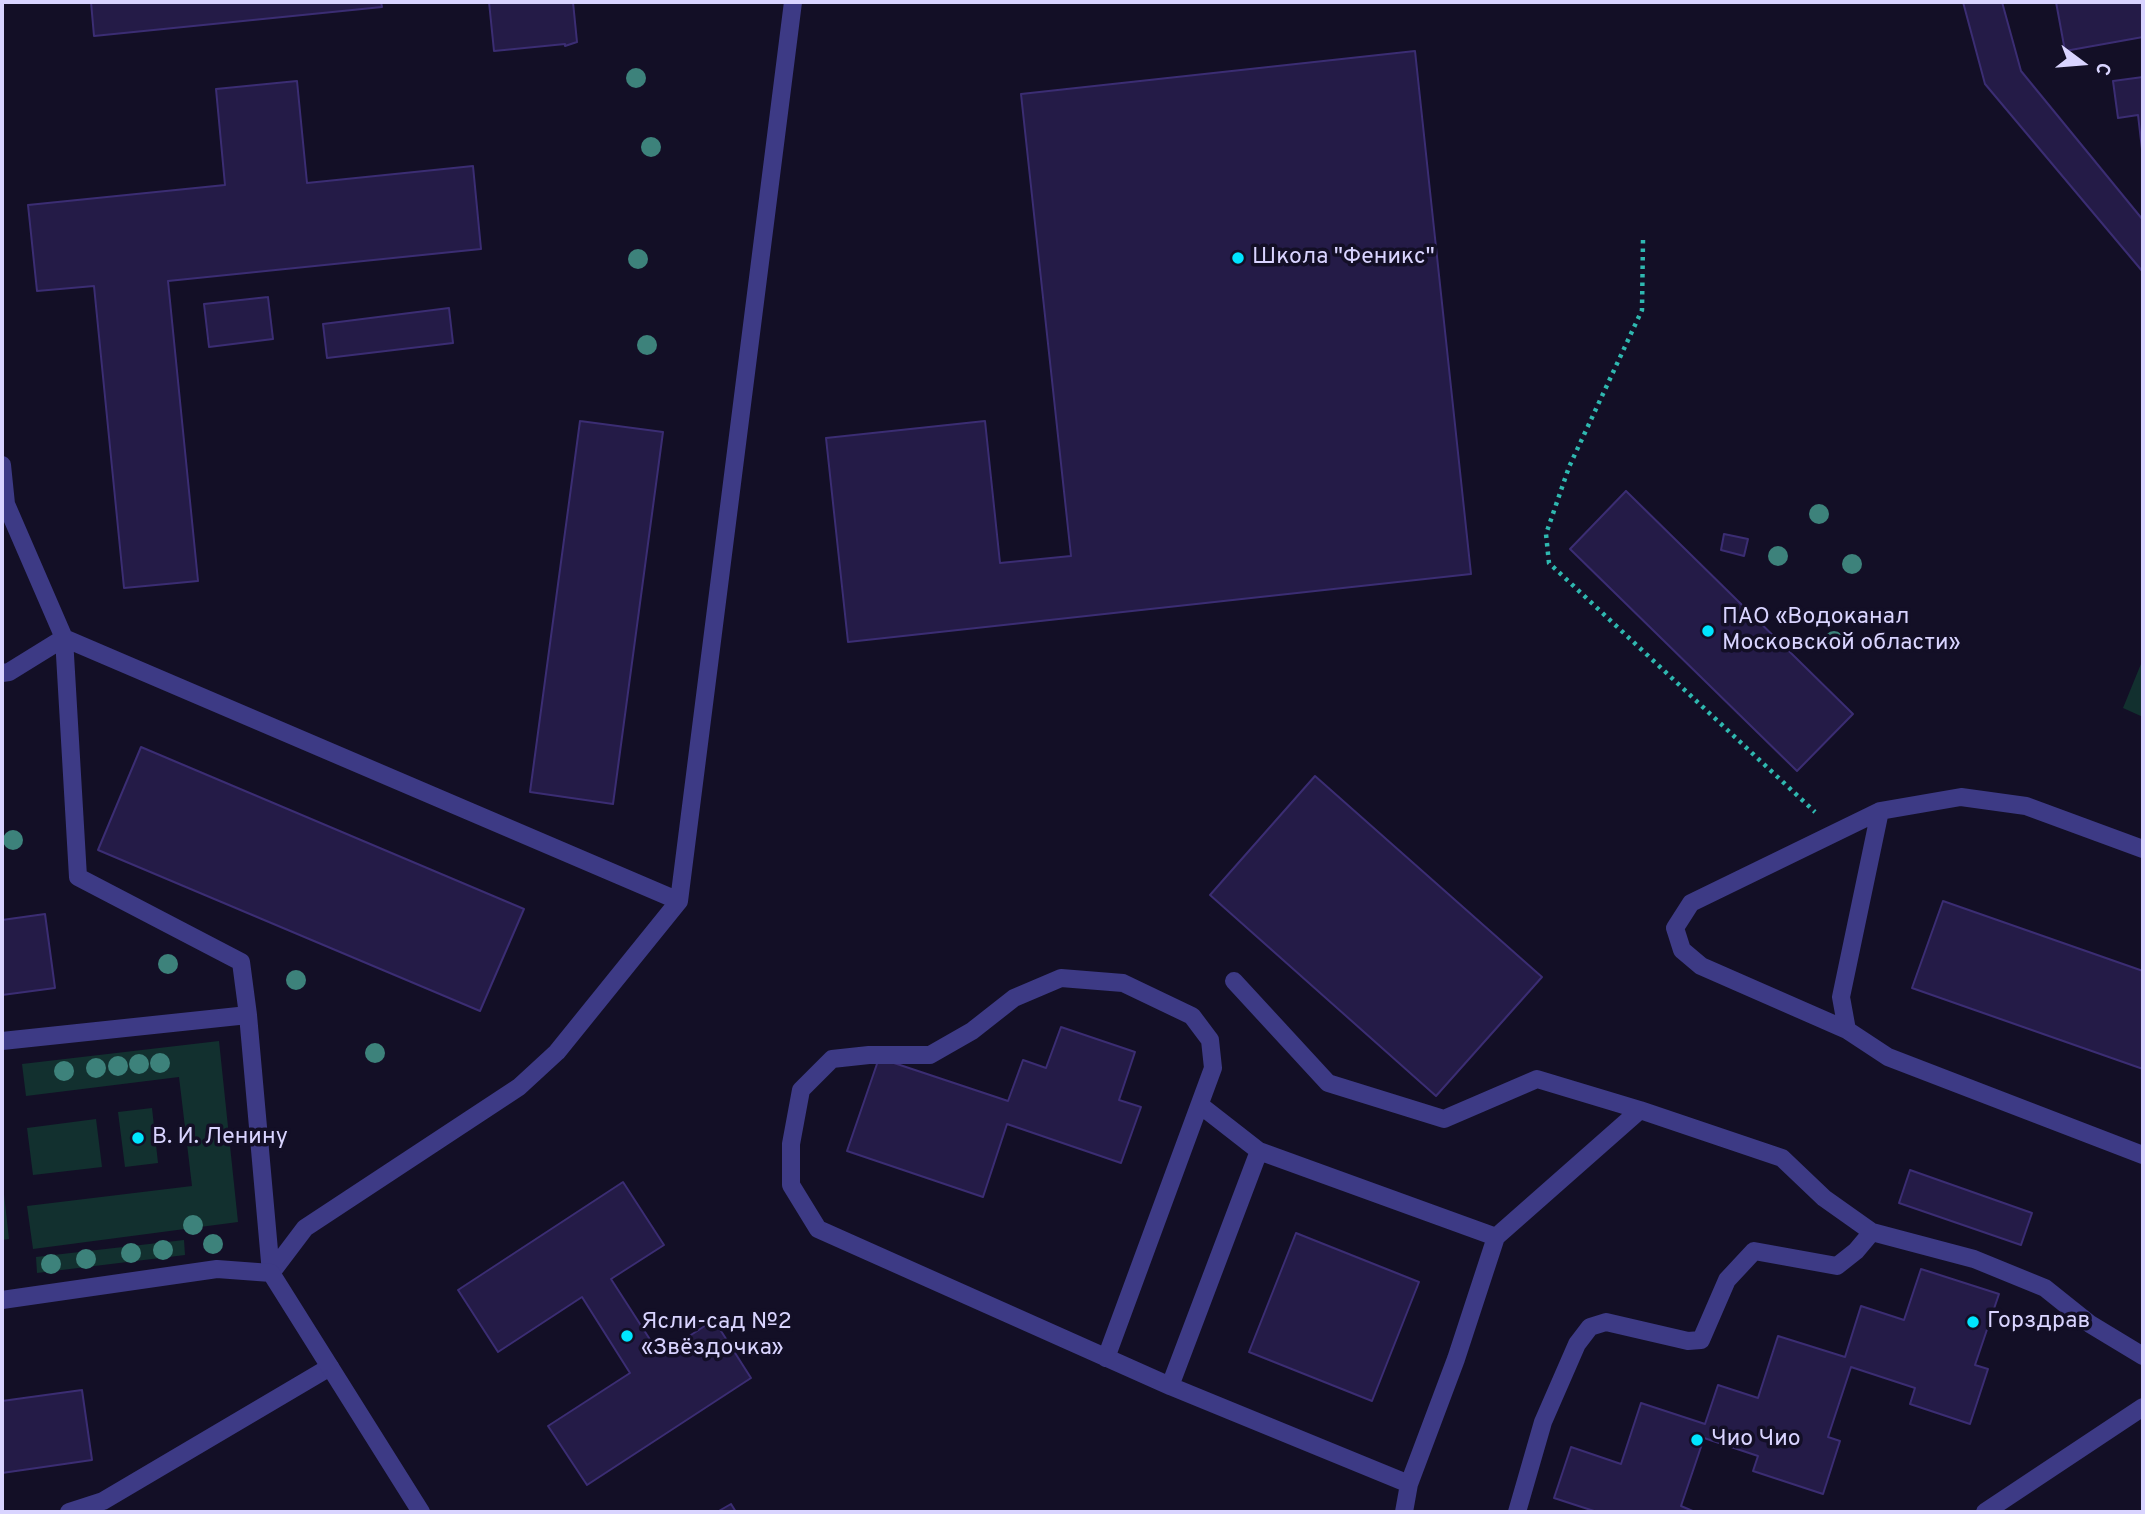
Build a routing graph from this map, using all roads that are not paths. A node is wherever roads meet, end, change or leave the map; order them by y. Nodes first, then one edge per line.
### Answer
1 (793, 2) edge
2 (2, 465) edge
3 (64, 638) junction
4 (2, 673) edge
5 (1880, 811) junction
6 (2143, 849) edge
7 (679, 901) junction
8 (1234, 981) dead end
9 (248, 1014) junction
10 (1847, 1030) junction
11 (2, 1041) edge
12 (1200, 1105) junction
13 (1640, 1110) junction
14 (1259, 1151) junction
15 (2143, 1155) edge
16 (1872, 1232) junction
17 (1496, 1237) junction
18 (271, 1273) junction
19 (2, 1300) edge
20 (2143, 1356) edge
21 (1106, 1358) junction
22 (330, 1367) junction
23 (1170, 1387) junction
24 (2143, 1407) edge
25 (1409, 1484) junction
26 (69, 1512) edge
27 (421, 1512) edge
28 (1404, 1512) edge
29 (1517, 1512) edge
30 (1985, 1512) edge

1 - 7 street
2 - 3 street
3 - 4 street
3 - 7 street
3 - 9 street
5 - 6 street
5 - 10 street
5 - 10 street
7 - 18 street
8 - 13 street
9 - 11 street
9 - 18 street
10 - 15 street
12 - 14 street
12 - 21 street
12 - 21 street
13 - 16 street
13 - 17 street
14 - 17 street
14 - 23 street
16 - 20 street
16 - 29 street
17 - 25 street
18 - 19 street
18 - 22 street
21 - 23 street
22 - 26 street
22 - 27 street
23 - 25 street
24 - 30 street
25 - 28 street

